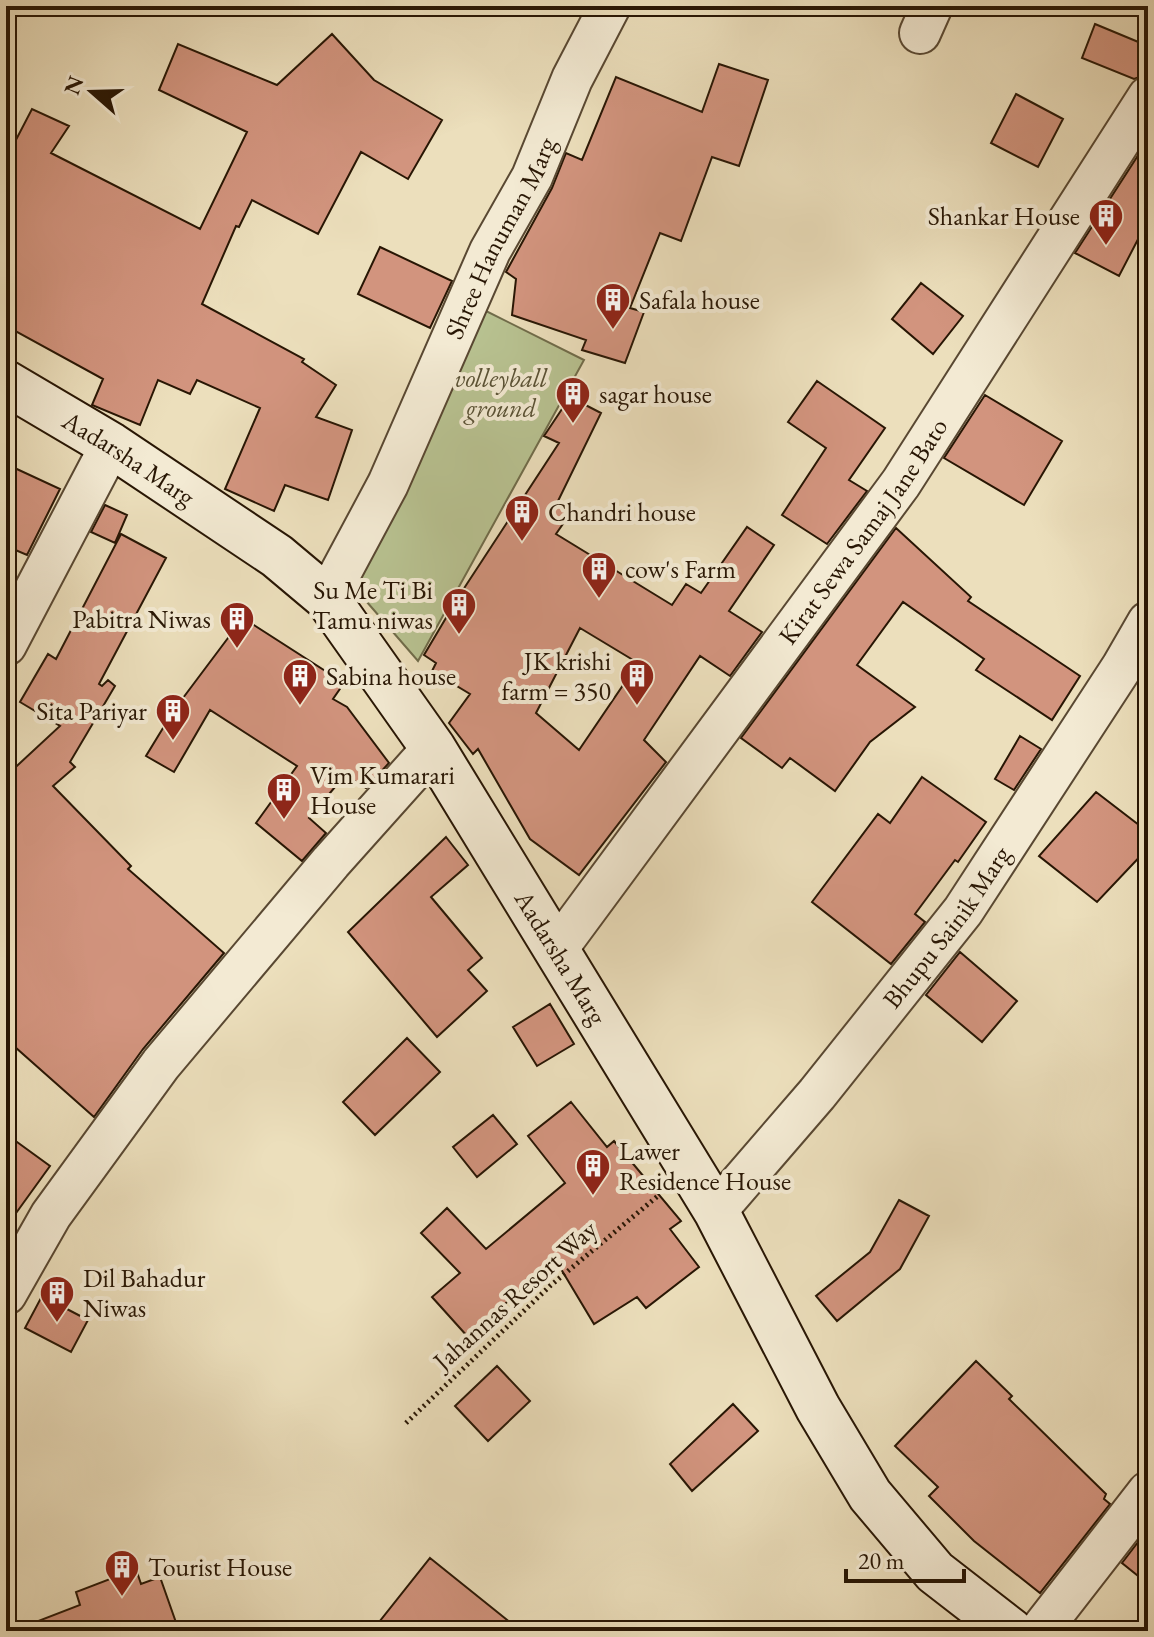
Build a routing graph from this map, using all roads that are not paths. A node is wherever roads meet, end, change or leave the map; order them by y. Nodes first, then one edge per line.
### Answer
1 (610, 6) edge
2 (1148, 97) edge
3 (6, 383) edge
4 (111, 445) junction
5 (327, 598) junction
6 (1148, 622) edge
7 (6, 645) edge
8 (433, 748) junction
9 (557, 949) junction
10 (716, 1211) junction
11 (6, 1294) edge
12 (1148, 1492) edge
13 (1011, 1631) edge
14 (1040, 1631) edge

1 - 5 street, Shree Hanuman Marg
2 - 9 street, Kirat Sewa Samaj Jane Bato
3 - 4 main road, Aadarsha Marg
4 - 5 main road, Aadarsha Marg
4 - 7 street
5 - 8 main road, Aadarsha Marg
6 - 10 street, Bhupu Sainik Marg
8 - 9 main road, Aadarsha Marg
8 - 11 street
9 - 10 main road, Aadarsha Marg
10 - 13 main road, Aadarsha Marg
12 - 14 street

